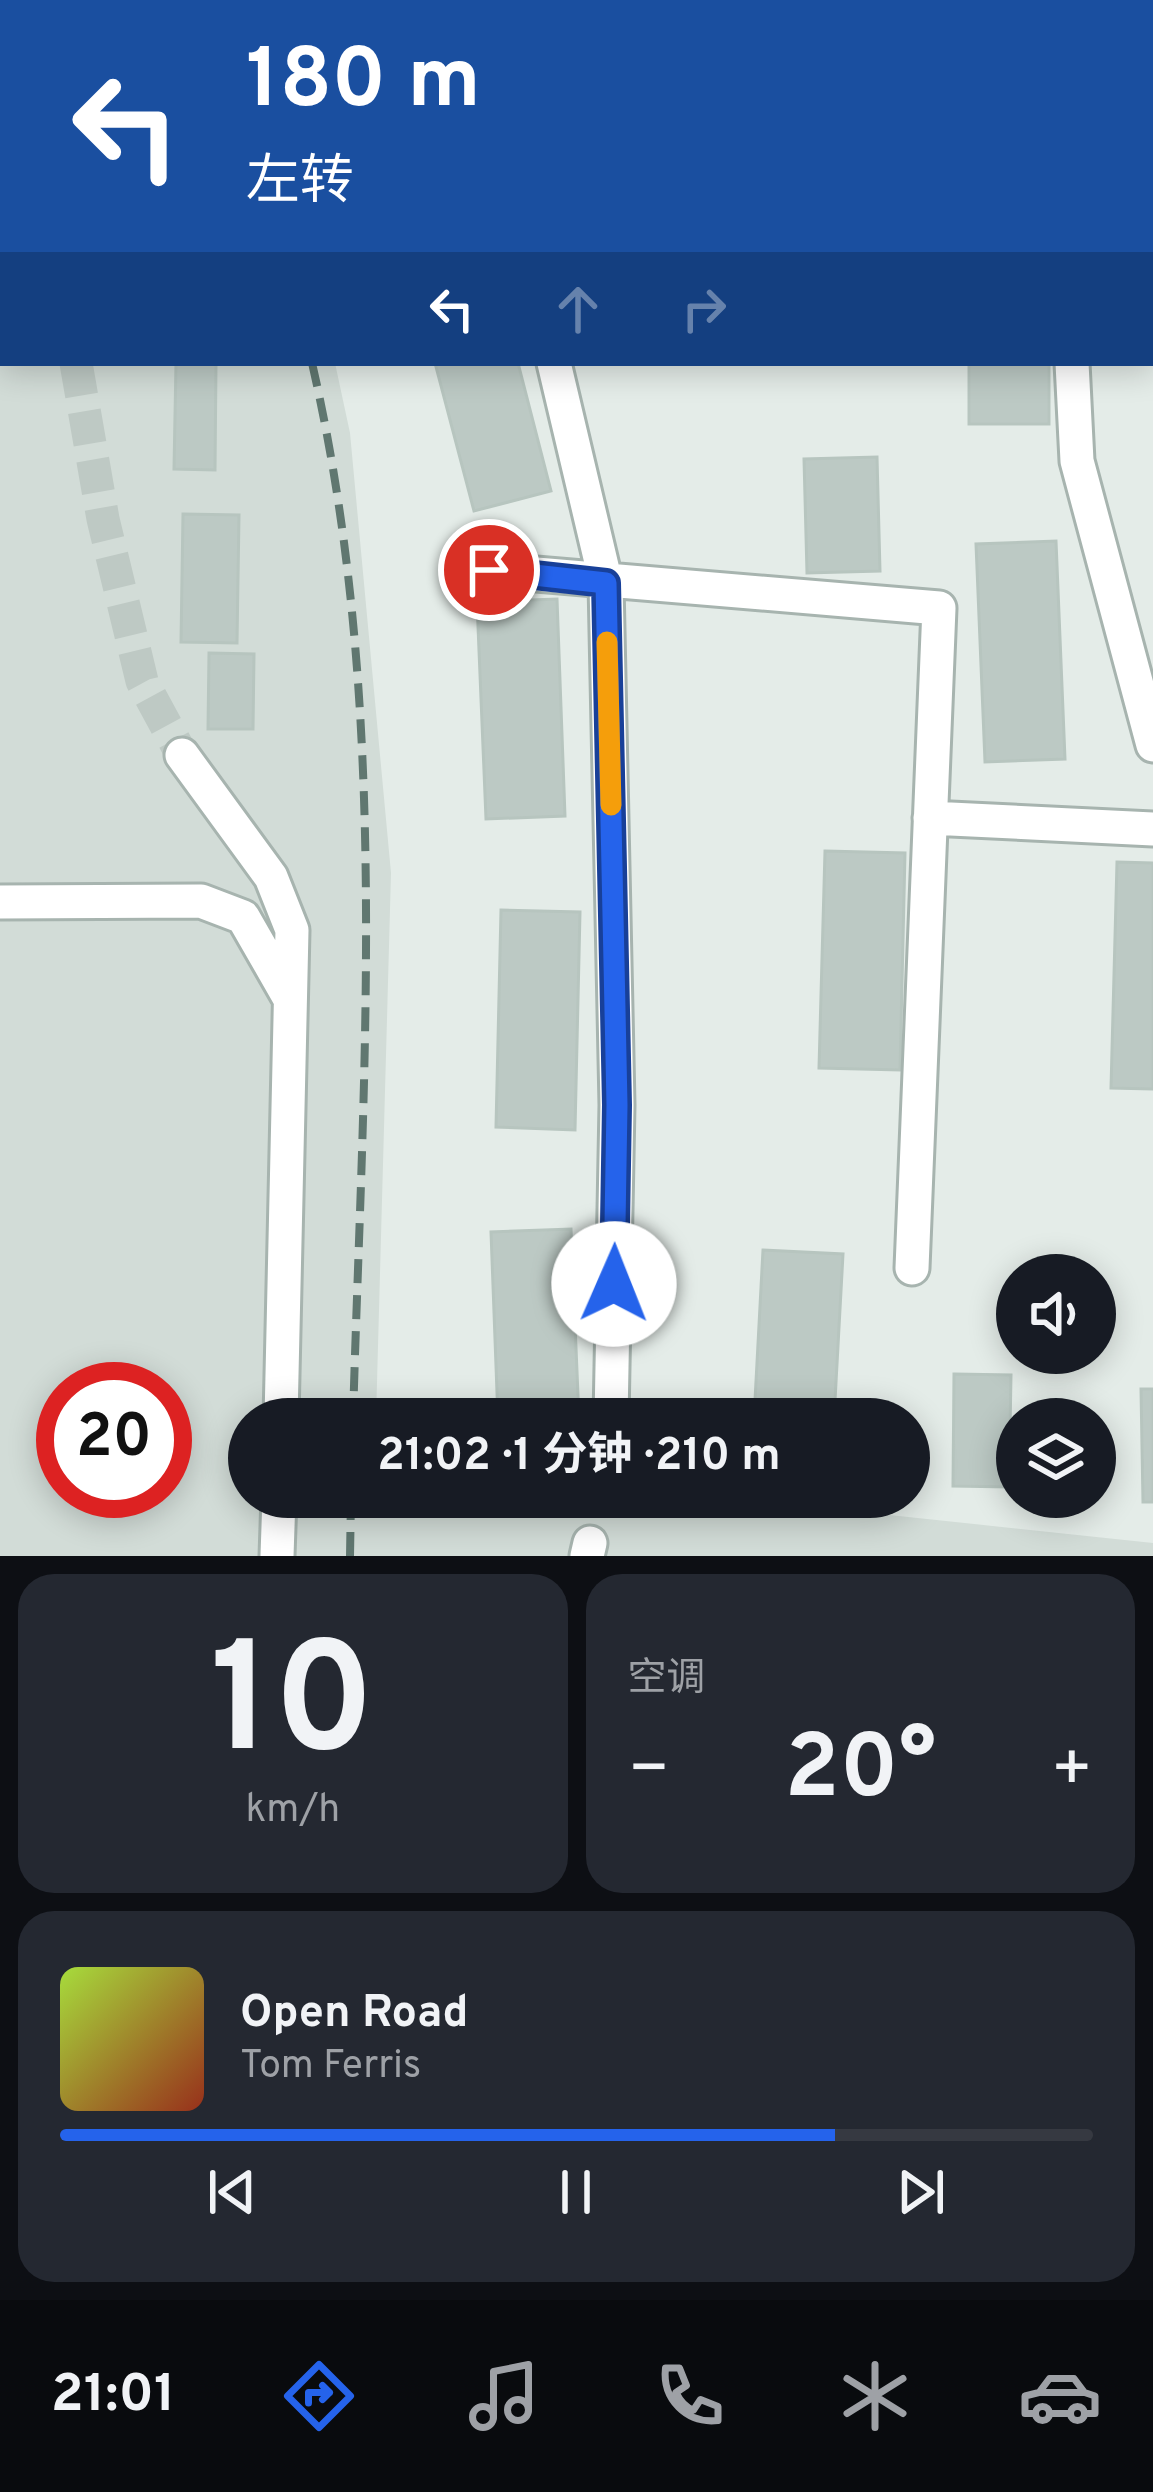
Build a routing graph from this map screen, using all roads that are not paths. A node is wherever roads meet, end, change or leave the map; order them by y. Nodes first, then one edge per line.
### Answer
1 (555, 366) edge
2 (1072, 366) edge
3 (489, 570) dead end
4 (606, 583) junction
5 (1153, 745) edge
6 (182, 755) tunnel mouth
7 (930, 818) junction
8 (1153, 829) edge
9 (0, 902) edge
10 (291, 1000) junction
11 (912, 1268) dead end
12 (282, 1398) edge
13 (611, 1398) edge
14 (278, 1518) edge
15 (277, 1556) edge

1 - 4 lane
2 - 5 lane
3 - 4 lane
4 - 7 lane
4 - 13 lane
6 - 10 lane
7 - 8 lane
7 - 11 lane
9 - 10 lane
10 - 12 lane
14 - 15 lane

